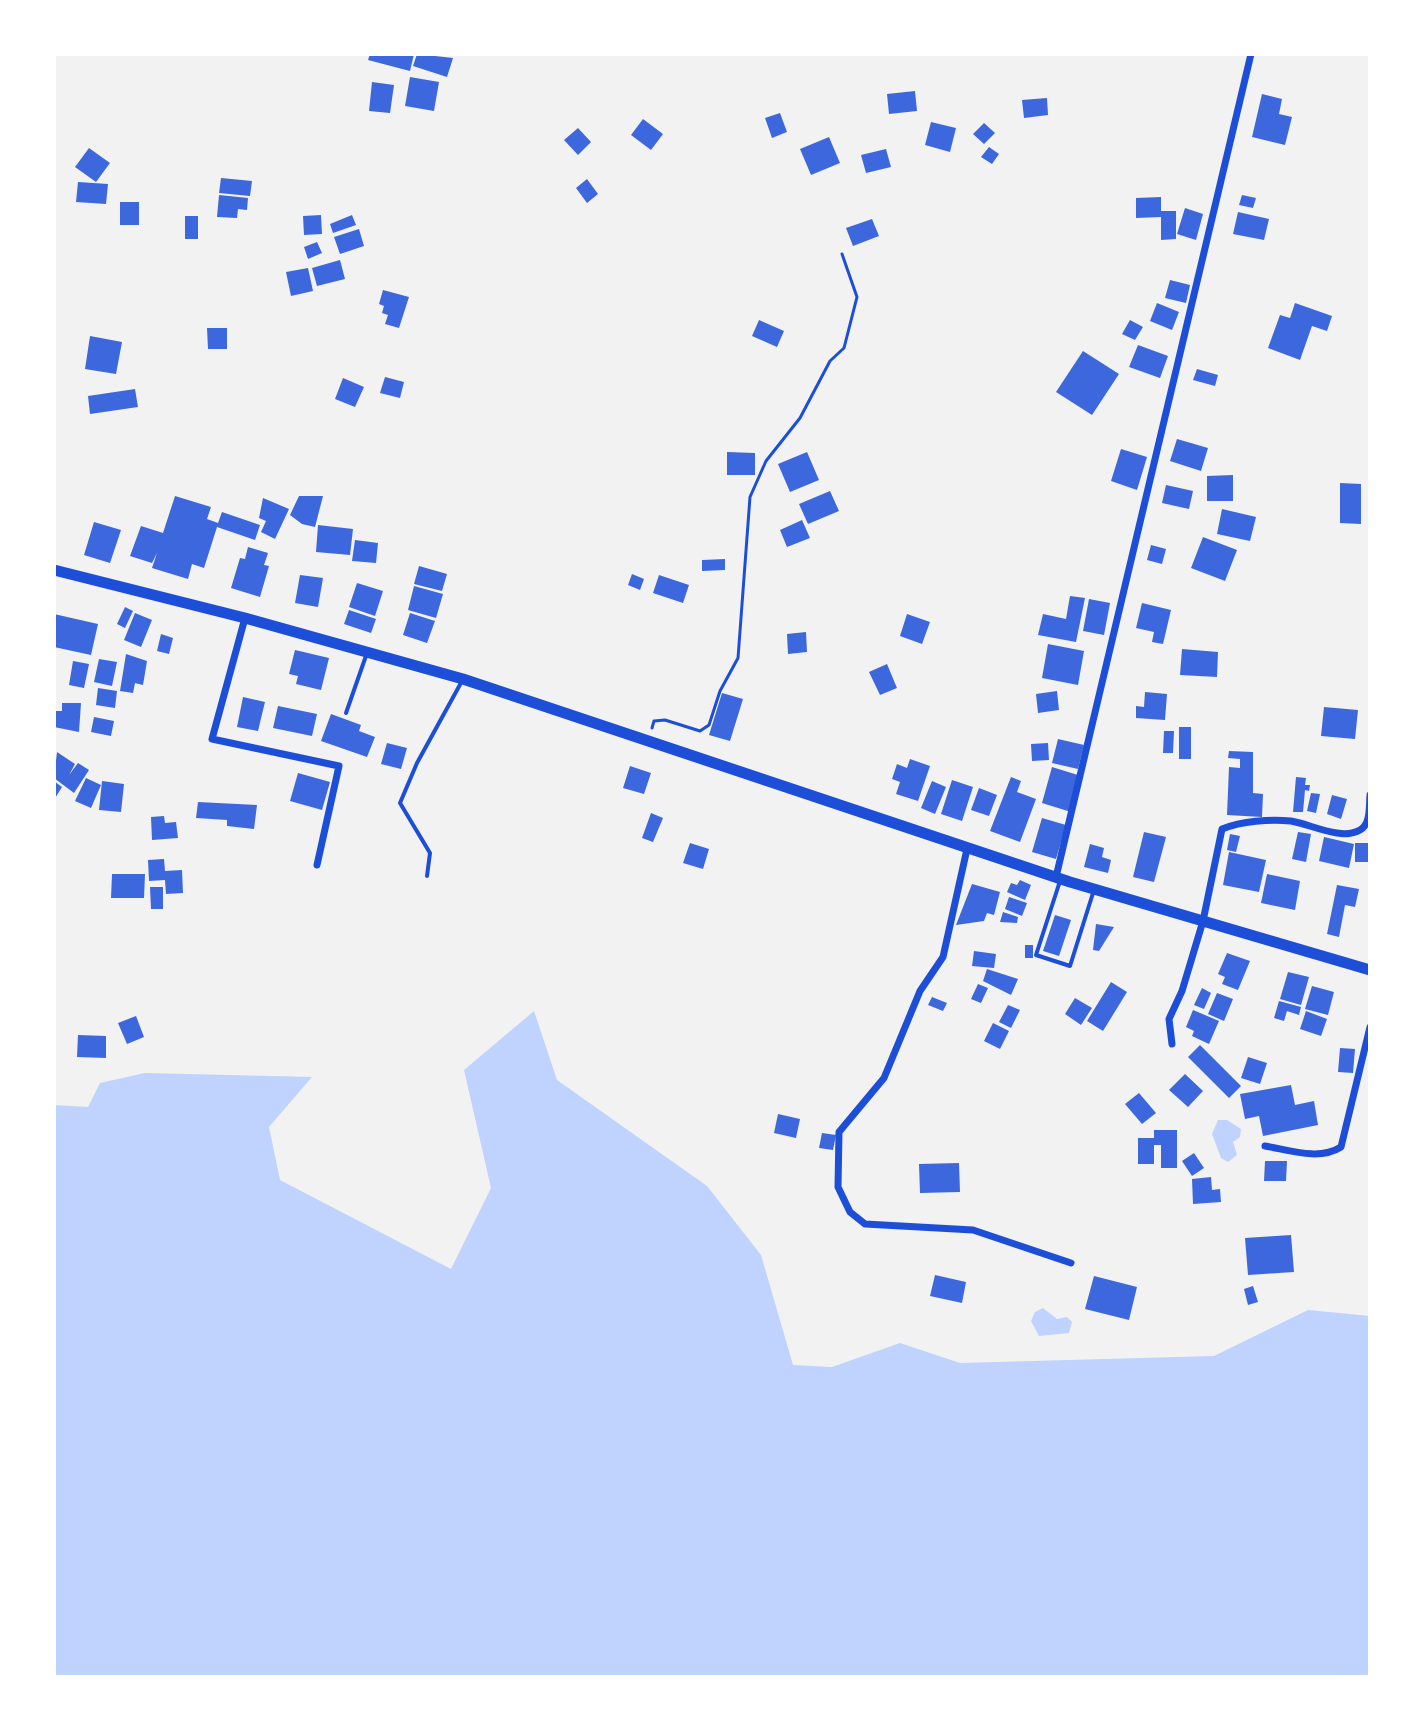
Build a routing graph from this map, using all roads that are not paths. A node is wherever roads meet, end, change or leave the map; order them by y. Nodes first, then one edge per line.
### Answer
1 (1251, 54) edge
2 (54, 570) edge
3 (245, 618) junction
4 (368, 650) junction
5 (463, 679) junction
6 (346, 713) dead end
7 (1370, 795) edge
8 (967, 849) junction
9 (317, 865) dead end
10 (427, 876) dead end
11 (1058, 878) junction
12 (1094, 890) junction
13 (1203, 921) junction
14 (1370, 970) edge
15 (1370, 1027) edge
16 (1172, 1044) dead end
17 (1265, 1146) dead end
18 (1071, 1263) dead end

1 - 11 street
2 - 3 main road
3 - 4 main road
3 - 9 street
4 - 5 main road
4 - 6 lane
5 - 8 main road
5 - 10 lane
7 - 13 street
8 - 11 main road
8 - 18 street
11 - 12 main road
11 - 12 lane
12 - 13 main road
13 - 14 main road
13 - 16 street
15 - 17 street

